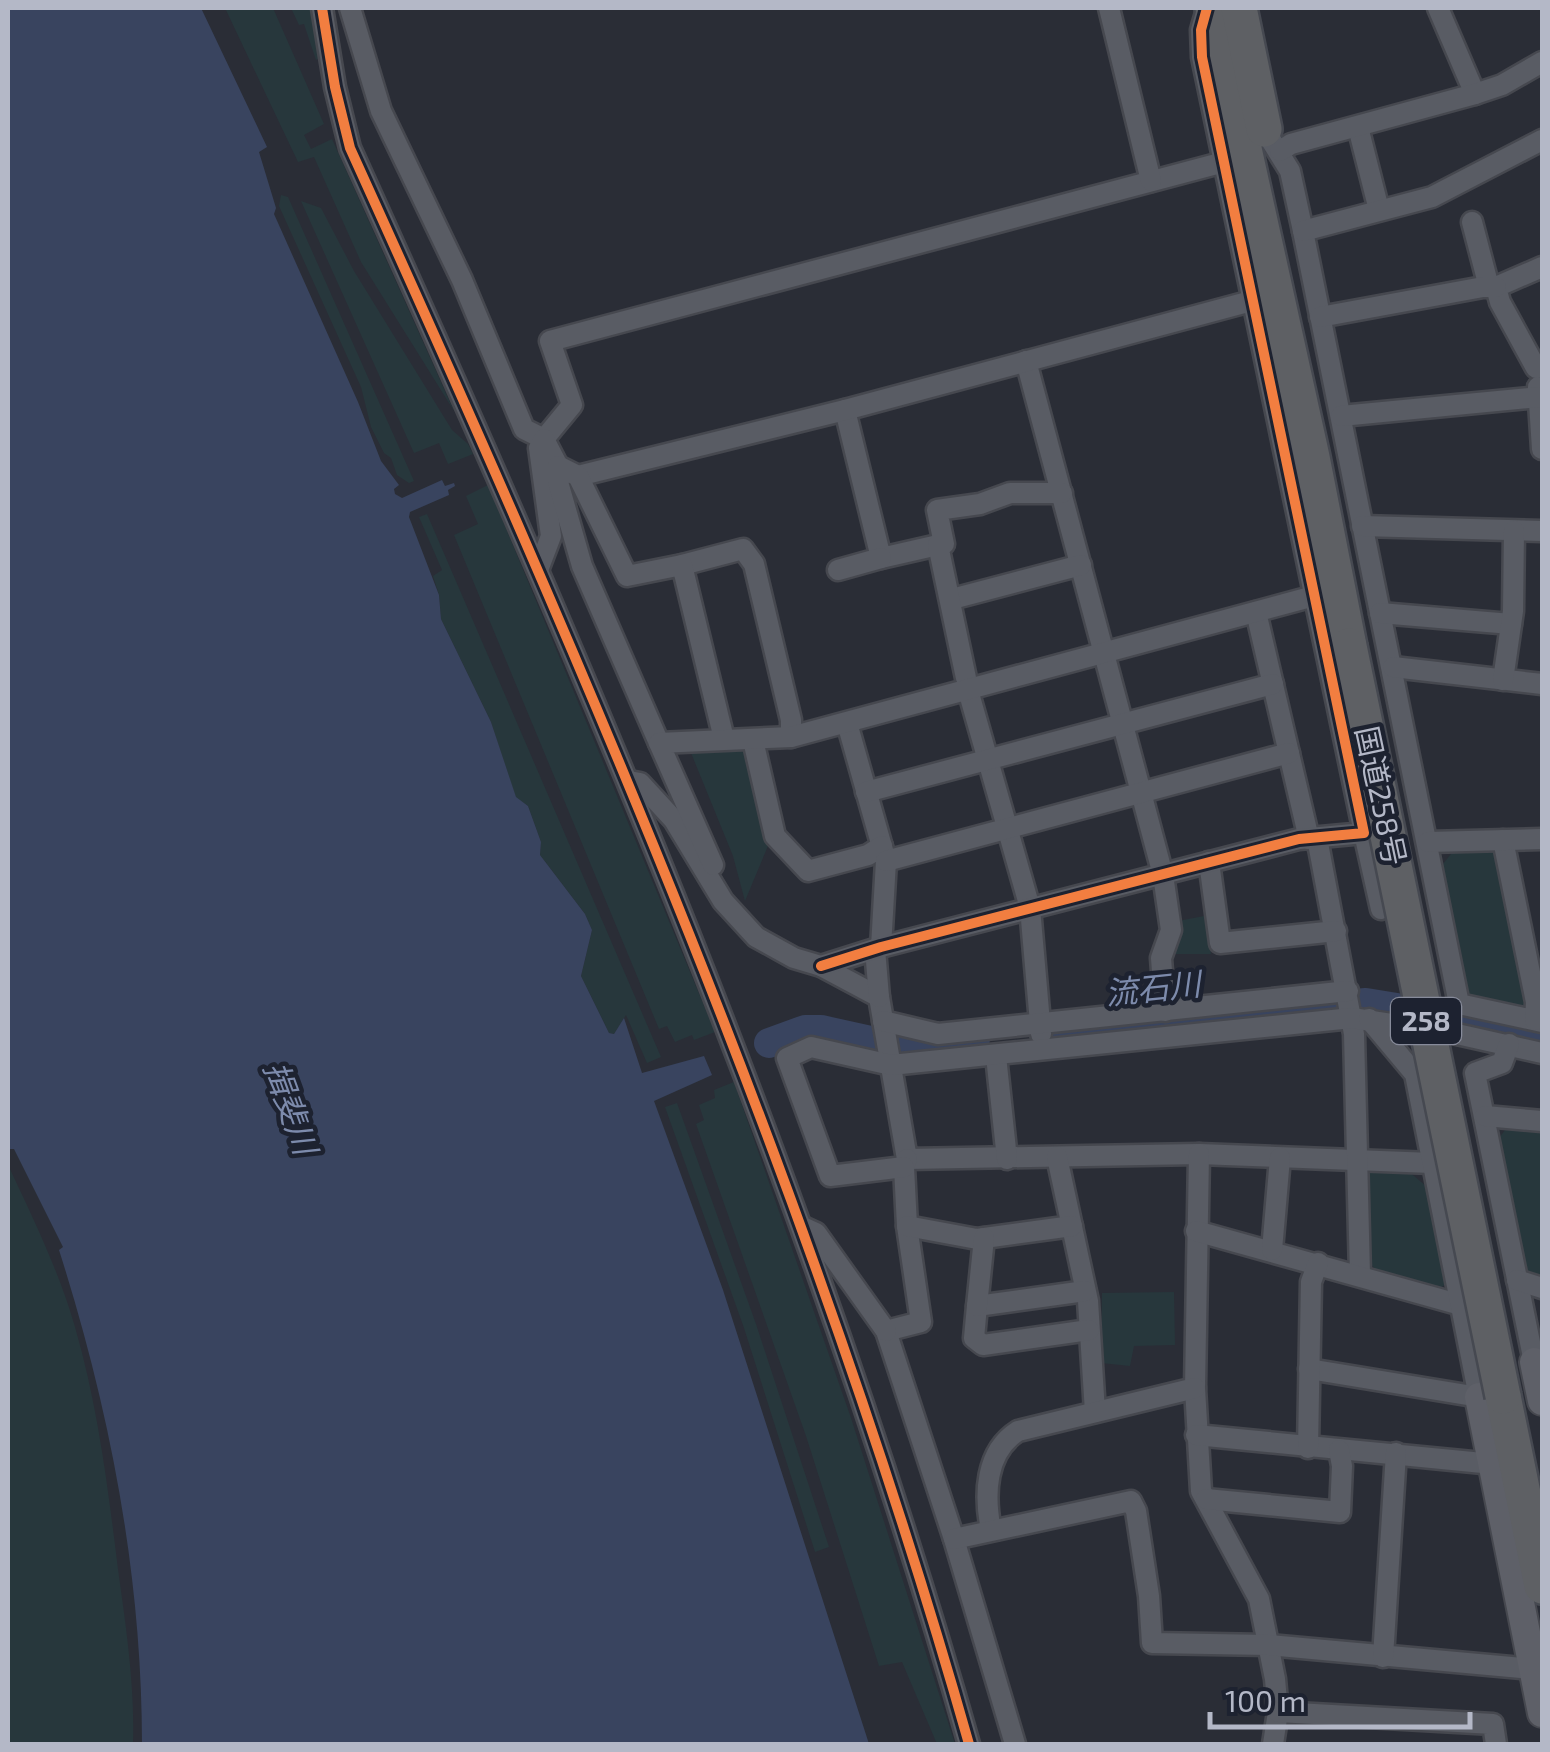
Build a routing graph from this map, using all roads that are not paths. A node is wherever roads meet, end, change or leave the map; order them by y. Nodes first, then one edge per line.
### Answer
1 (322, 8) edge
2 (350, 8) edge
3 (1109, 8) edge
4 (1210, 8) edge
5 (1238, 8) edge
6 (1443, 9) edge
7 (1542, 62) edge
8 (1475, 94) junction
9 (1358, 127) junction
10 (1272, 140) junction
11 (1542, 140) edge
12 (1224, 162) junction
13 (1151, 181) junction
14 (1379, 210) junction
15 (1472, 222) dead end
16 (1303, 231) junction
17 (1542, 267) edge
18 (1493, 287) junction
19 (1254, 300) junction
20 (1320, 317) junction
21 (1026, 361) junction
22 (1540, 367) edge
23 (1538, 398) junction
24 (845, 410) junction
25 (1341, 416) junction
26 (544, 439) junction
27 (1542, 450) edge
28 (558, 466) junction
29 (578, 476) junction
30 (1062, 493) junction
31 (1362, 526) junction
32 (1514, 531) junction
33 (1542, 532) edge
34 (938, 545) junction
35 (881, 558) junction
36 (682, 565) junction
37 (1081, 565) junction
38 (538, 570) junction
39 (838, 570) dead end
40 (1314, 596) junction
41 (952, 599) junction
42 (1256, 612) junction
43 (1511, 624) junction
44 (1373, 642) junction
45 (1105, 652) junction
46 (1503, 680) junction
47 (967, 684) junction
48 (1273, 684) junction
49 (1542, 684) edge
50 (847, 722) junction
51 (1123, 724) junction
52 (791, 737) junction
53 (724, 739) junction
54 (752, 740) junction
55 (659, 743) junction
56 (1289, 752) junction
57 (988, 761) junction
58 (628, 781) junction
59 (866, 792) junction
60 (1142, 792) junction
61 (1542, 821) edge
62 (1006, 828) junction
63 (1364, 834) junction
64 (1313, 838) junction
65 (1542, 839) edge
66 (1503, 840) junction
67 (1428, 842) junction
68 (884, 853) junction
69 (1209, 862) junction
70 (1164, 875) junction
71 (1030, 908) junction
72 (1381, 908) dead end
73 (732, 912) junction
74 (1336, 932) junction
75 (878, 948) junction
76 (821, 966) junction
77 (879, 997) junction
78 (1353, 1007) junction
79 (1165, 1011) junction
80 (1539, 1021) edge
81 (1412, 1026) dead end
82 (884, 1028) junction
83 (1457, 1034) dead end
84 (1041, 1037) junction
85 (1509, 1044) junction
86 (1542, 1054) edge
87 (996, 1056) junction
88 (890, 1062) junction
89 (1485, 1116) junction
90 (1542, 1120) edge
91 (1199, 1154) junction
92 (1057, 1157) junction
93 (1007, 1158) junction
94 (1280, 1158) junction
95 (1359, 1159) junction
96 (1432, 1162) junction
97 (906, 1163) junction
98 (907, 1226) junction
99 (1072, 1226) junction
100 (802, 1228) junction
101 (1196, 1230) junction
102 (984, 1238) junction
103 (1272, 1250) junction
104 (1318, 1264) junction
105 (1360, 1275) junction
106 (1517, 1280) junction
107 (1542, 1288) edge
108 (1085, 1291) junction
109 (1460, 1305) junction
110 (978, 1306) junction
111 (1089, 1330) junction
112 (886, 1331) junction
113 (1309, 1369) junction
114 (1195, 1388) junction
115 (1523, 1388) edge
116 (1094, 1412) junction
117 (1196, 1435) junction
118 (1308, 1448) junction
119 (1339, 1450) junction
120 (1396, 1453) junction
121 (1493, 1464) junction
122 (1542, 1491) edge
123 (1206, 1499) junction
124 (991, 1530) junction
125 (954, 1539) junction
126 (1542, 1586) edge
127 (1269, 1645) junction
128 (1382, 1656) junction
129 (1532, 1669) junction
130 (1278, 1712) junction
131 (1542, 1712) edge
132 (969, 1744) edge
133 (1015, 1744) edge
134 (1272, 1744) edge
135 (1496, 1744) edge

1 - 38 street
2 - 26 street
3 - 13 street
4 - 12 street
4 - 44 highway, 国道258号 / 258
5 - 10 highway, 国道258号 / 258
6 - 8 street
7 - 8 street
8 - 9 street
9 - 10 street
9 - 14 street
10 - 16 street
10 - 44 highway, 国道258号 / 258
11 - 14 street
12 - 13 street
12 - 19 street
13 - 26 street
14 - 16 street
15 - 18 street
16 - 20 street
17 - 18 street
18 - 20 street
18 - 22 street
19 - 21 street
19 - 40 street
20 - 25 street
21 - 24 street
21 - 30 street
22 - 23 street
23 - 25 street
23 - 27 street
24 - 29 street
24 - 35 street
25 - 31 street
26 - 28 street
26 - 38 street
28 - 29 street
28 - 55 street
29 - 36 street
30 - 34 street
30 - 37 street
31 - 32 street
31 - 44 street
32 - 33 street
32 - 43 street
34 - 35 street
34 - 41 street
35 - 39 street
36 - 52 street
36 - 53 street
37 - 41 street
37 - 45 street
38 - 58 street
40 - 42 street
40 - 63 street
41 - 47 street
42 - 45 street
42 - 48 street
43 - 44 street
43 - 46 street
44 - 46 street
44 - 67 street
44 - 115 highway, 国道258号 / 258, bridge
45 - 47 street
45 - 51 street
46 - 49 street
47 - 50 street
47 - 57 street
48 - 51 street
48 - 56 street
50 - 52 street
50 - 59 street
51 - 57 street
51 - 60 street
52 - 54 street
53 - 54 street
53 - 55 street
54 - 68 street
55 - 73 street
56 - 60 street
56 - 64 street
57 - 59 street
57 - 62 street
58 - 73 street
58 - 100 street
59 - 68 street
60 - 62 street
60 - 70 street
61 - 65 street
62 - 68 street
62 - 71 street
63 - 64 street
63 - 72 street
64 - 69 street
64 - 74 street
65 - 66 street
66 - 67 street
66 - 80 street
67 - 80 street
68 - 75 street
69 - 70 street
69 - 74 street
70 - 71 street
70 - 79 street
71 - 75 street
71 - 84 street
73 - 76 street
74 - 78 street
75 - 76 street
75 - 77 street
76 - 77 street
77 - 82 street
78 - 79 street
78 - 81 street
78 - 84 street
78 - 95 street
78 - 96 street
79 - 84 street
82 - 84 street
82 - 88 street
83 - 85 street
84 - 87 street
85 - 86 street
85 - 89 street
87 - 88 street
87 - 93 street
88 - 97 street
88 - 97 street
89 - 90 street
89 - 106 street
91 - 92 street
91 - 94 street
91 - 101 street
92 - 93 street
92 - 99 street
93 - 97 street
94 - 95 street
94 - 103 street
95 - 96 street
95 - 105 street
96 - 109 street
97 - 98 street
98 - 102 street
98 - 112 street
99 - 102 street
99 - 108 street
100 - 112 street
100 - 132 street
101 - 103 street
101 - 114 street
102 - 110 street
103 - 104 street
104 - 105 street
104 - 113 street
105 - 109 street
106 - 107 street
106 - 115 street
108 - 110 street
108 - 111 street
109 - 115 street
110 - 111 street
111 - 116 street
112 - 125 street
113 - 115 street
113 - 118 street
114 - 116 street
114 - 117 street
115 - 121 street
115 - 122 highway, 国道258号 / 258
115 - 126 highway, 国道258号 / 258
116 - 124 street
117 - 118 street
117 - 123 street
118 - 119 street
119 - 120 street
119 - 123 street
120 - 121 street
120 - 128 street
121 - 129 street
123 - 127 street
124 - 125 street
124 - 127 street
125 - 133 street
127 - 128 street
127 - 130 street
128 - 129 street
129 - 131 street
130 - 134 street
130 - 135 street

